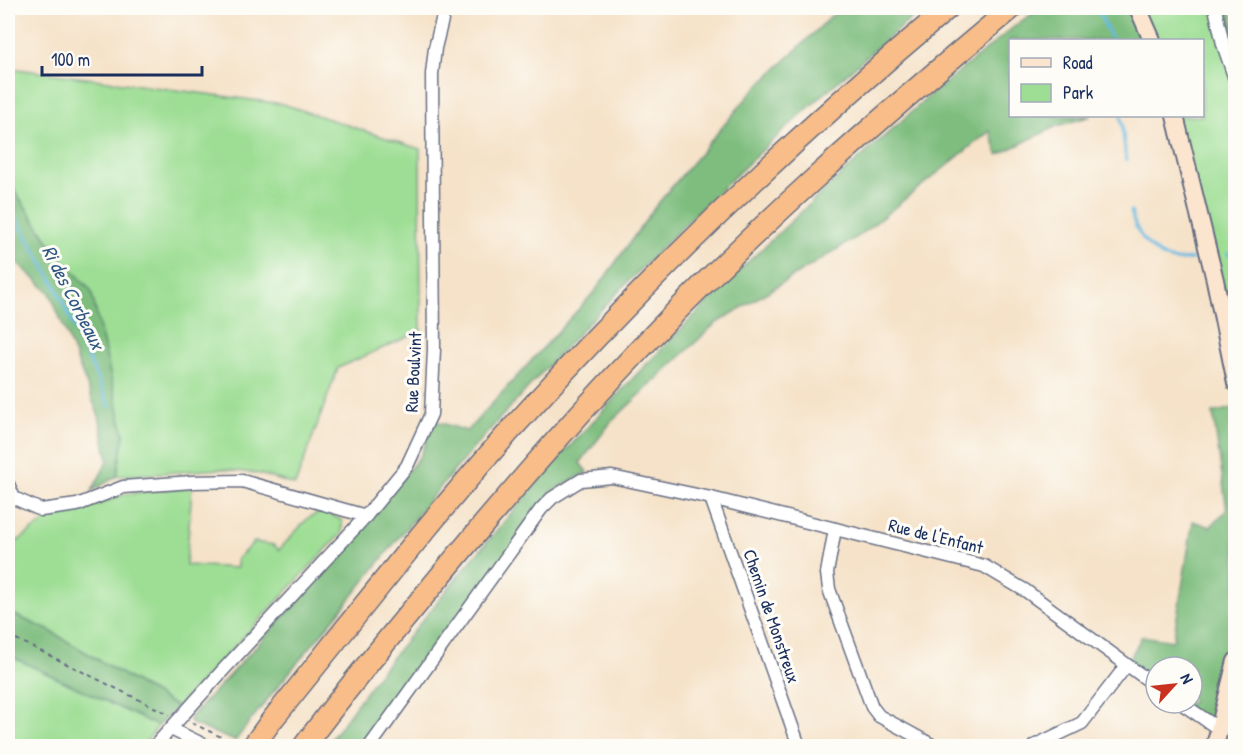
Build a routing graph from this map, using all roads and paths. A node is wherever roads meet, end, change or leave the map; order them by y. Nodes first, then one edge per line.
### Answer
1 (445, 8) edge
2 (948, 8) edge
3 (1012, 8) edge
4 (1138, 8) edge
5 (1215, 8) edge
6 (1152, 39) edge
7 (1236, 82) edge
8 (1175, 117) edge
9 (1236, 383) edge
10 (8, 484) edge
11 (711, 498) junction
12 (366, 516) junction
13 (835, 529) junction
14 (8, 635) edge
15 (1236, 661) edge
16 (1126, 666) junction
17 (1144, 678) edge
18 (1199, 715) edge
19 (180, 719) junction
20 (171, 729) junction
21 (1219, 729) junction
22 (306, 743) edge
23 (155, 747) edge
24 (206, 747) edge
25 (240, 747) edge
26 (254, 747) edge
27 (370, 747) edge
28 (799, 747) edge
29 (934, 747) edge
30 (1034, 747) edge
31 (1215, 747) edge

1 - 12 street, Rue Boulvint
2 - 26 highway
3 - 22 highway
4 - 6 main road
5 - 7 street
8 - 9 main road
10 - 12 street
11 - 13 street, Rue de l'Enfant
11 - 27 street, Rue de l'Enfant
11 - 28 street, Chemin de Monstreux
12 - 19 street, Rue Boulvint
13 - 16 street, Rue de l'Enfant
13 - 29 street
14 - 19 path
15 - 21 main road
16 - 17 street, Rue de l'Enfant
16 - 30 street
18 - 21 street
19 - 20 street, Rue Boulvint
19 - 25 path
20 - 23 street, Rue Boulvint
20 - 24 street
21 - 31 main road

